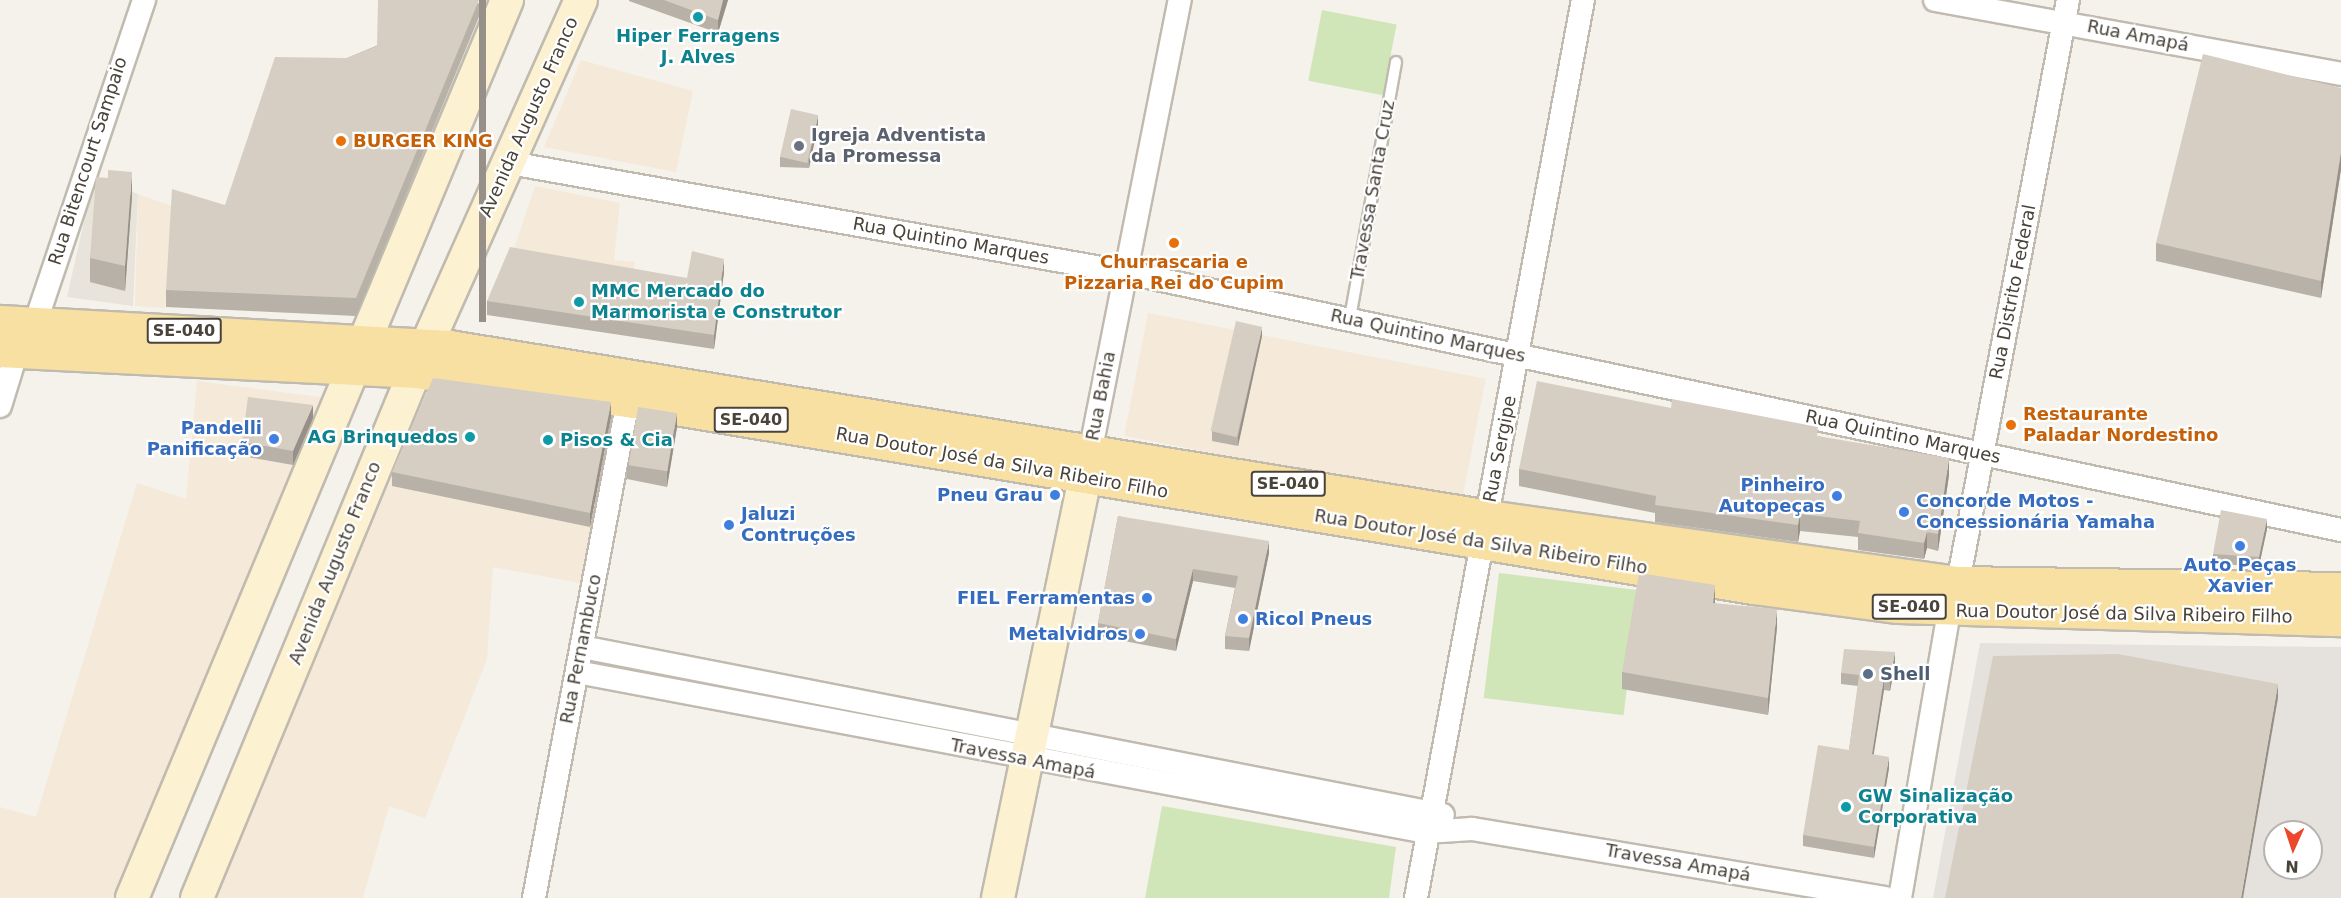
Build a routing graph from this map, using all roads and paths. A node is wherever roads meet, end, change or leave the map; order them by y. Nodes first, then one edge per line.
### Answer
1 (144, 0) edge
2 (507, 0) edge
3 (581, 0) edge
4 (1180, 0) edge
5 (1583, 0) edge
6 (1935, 0) edge
7 (2068, 0) edge
8 (2064, 22) junction
9 (1396, 62) dead end
10 (2341, 74) edge
11 (510, 163) junction
12 (1124, 272) junction
13 (1350, 318) junction
14 (0, 322) edge
15 (35, 324) junction
16 (9, 350) edge
17 (361, 353) junction
18 (1518, 356) junction
19 (421, 358) junction
20 (628, 400) junction
21 (0, 406) edge
22 (1982, 454) junction
23 (1088, 465) junction
24 (1484, 530) junction
25 (2341, 530) edge
26 (2341, 588) edge
27 (1953, 597) junction
28 (2341, 619) edge
29 (582, 647) junction
30 (577, 672) junction
31 (1027, 745) junction
32 (1431, 809) junction
33 (1472, 829) junction
34 (1426, 832) junction
35 (132, 898) edge
36 (197, 898) edge
37 (534, 898) edge
38 (998, 898) edge
39 (1416, 898) edge
40 (1885, 898) edge
41 (1900, 898) edge

1 - 15 street, Rua Bitencourt Sampaio
2 - 17 main road
3 - 11 main road, Avenida Augusto Franco
4 - 12 street, Rua Bahia
5 - 18 street, Rua Sergipe
6 - 8 street, Rua Amapá
7 - 8 street, Rua Distrito Federal
8 - 10 street, Rua Amapá
8 - 22 street, Rua Distrito Federal
9 - 13 lane, Travessa Santa Cruz
11 - 12 street, Rua Quintino Marques
11 - 19 main road, Avenida Augusto Franco
12 - 13 street, Rua Quintino Marques
12 - 23 street, Rua Bahia
13 - 18 street, Rua Quintino Marques
14 - 15 main road, SE-040
15 - 17 main road, SE-040
16 - 17 main road, SE-040
16 - 21 street
17 - 19 main road, SE-040
17 - 35 main road
18 - 22 street, Rua Quintino Marques
18 - 24 street, Rua Sergipe
19 - 20 main road, Rua Doutor José da Silva Ribeiro Filho / SE-040
19 - 23 main road, Rua Doutor José da Silva Ribeiro Filho / SE-040
19 - 36 main road, Avenida Augusto Franco
20 - 23 main road, Rua Doutor José da Silva Ribeiro Filho / SE-040
20 - 29 street, Rua Pernambuco
22 - 25 street, Rua Quintino Marques
22 - 27 street, Rua Distrito Federal
23 - 24 main road, Rua Doutor José da Silva Ribeiro Filho / SE-040
23 - 31 main road, Rua Bahia
24 - 27 main road, Rua Doutor José da Silva Ribeiro Filho / SE-040
24 - 32 street, Rua Sergipe
26 - 27 main road, Rua Doutor José da Silva Ribeiro Filho / SE-040
27 - 28 main road, Rua Doutor José da Silva Ribeiro Filho / SE-040
27 - 41 street, Rua Distrito Federal
29 - 30 street, Rua Pernambuco
29 - 31 street, Travessa Amapá
30 - 31 street, Travessa Amapá
30 - 37 street, Rua Pernambuco
31 - 32 street, Travessa Amapá
31 - 34 street, Travessa Amapá
31 - 38 main road, Rua Bahia
32 - 33 street, Travessa Amapá
32 - 34 street, Rua Sergipe
33 - 34 street, Travessa Amapá
33 - 40 street, Travessa Amapá
34 - 39 street, Rua Sergipe

